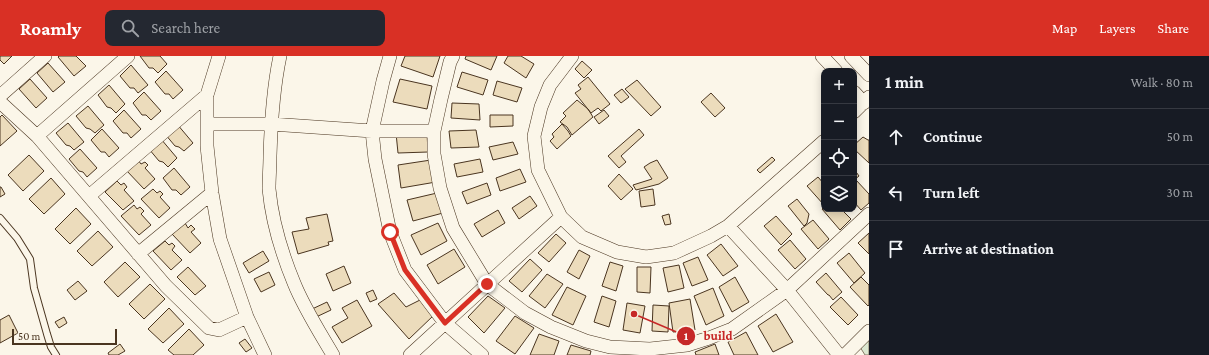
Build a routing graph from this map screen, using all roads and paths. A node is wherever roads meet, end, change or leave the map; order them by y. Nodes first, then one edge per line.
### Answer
1 (44, 56) edge
2 (128, 56) edge
3 (218, 56) edge
4 (280, 56) edge
5 (390, 56) edge
6 (453, 56) edge
7 (572, 56) edge
8 (822, 56) edge
9 (851, 56) edge
10 (833, 68) edge
11 (869, 75) edge
12 (207, 94) junction
13 (857, 94) edge
14 (0, 96) edge
15 (866, 100) edge
16 (0, 102) edge
17 (857, 109) edge
18 (207, 124) junction
19 (271, 124) junction
20 (372, 131) junction
21 (434, 131) junction
22 (37, 136) junction
23 (821, 143) edge
24 (212, 193) junction
25 (90, 196) junction
26 (869, 214) edge
27 (561, 217) junction
28 (0, 218) edge
29 (728, 226) junction
30 (138, 254) junction
31 (487, 284) junction
32 (787, 290) junction
33 (247, 317) junction
34 (445, 323) junction
35 (869, 331) edge
36 (650, 352) edge
37 (56, 355) edge
38 (265, 355) edge
39 (333, 355) edge
40 (410, 355) edge
41 (482, 355) edge
42 (839, 355) edge
43 (844, 355) edge

1 - 14 street
2 - 22 street
3 - 12 street
4 - 19 street
5 - 20 street
6 - 21 street
7 - 27 street
8 - 10 street
9 - 11 street
12 - 18 street
12 - 25 street
13 - 15 street
15 - 17 street
16 - 22 street
18 - 19 street
18 - 24 street
19 - 20 street
19 - 39 street
20 - 21 street
20 - 34 street
21 - 31 street
22 - 25 street
23 - 29 street
24 - 30 street
24 - 33 street
25 - 30 street
26 - 32 street
27 - 29 street
27 - 31 street
28 - 37 lane
29 - 32 street
30 - 33 street
31 - 34 street
31 - 36 street
32 - 36 street
32 - 42 street
33 - 38 street
34 - 40 street
34 - 41 street
35 - 43 street

